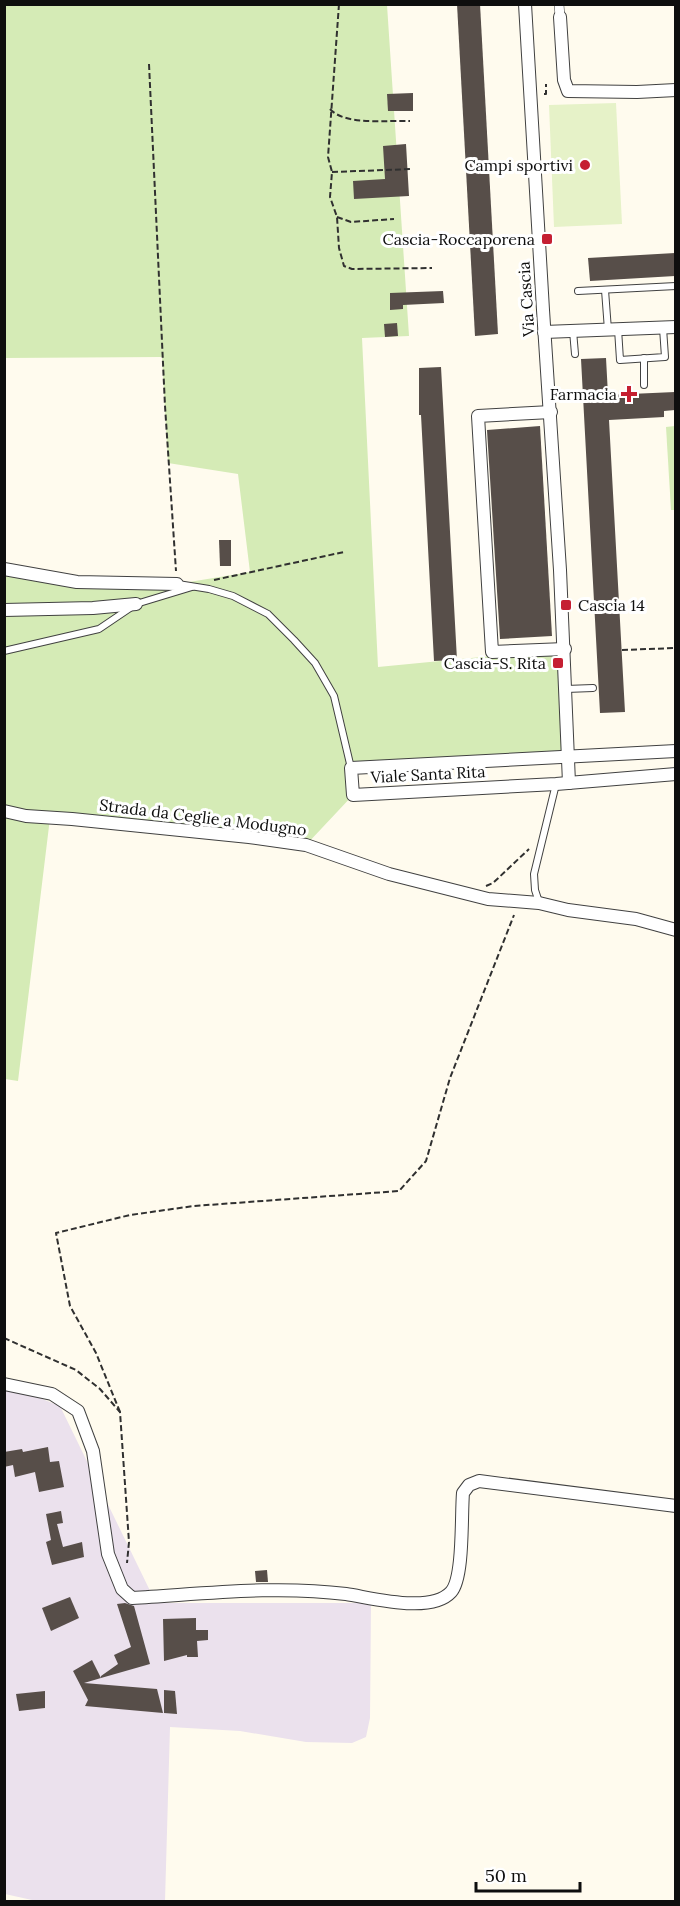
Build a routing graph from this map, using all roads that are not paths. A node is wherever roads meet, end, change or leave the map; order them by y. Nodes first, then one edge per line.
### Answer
1 (525, 4) edge
2 (559, 11) edge
3 (675, 90) edge
4 (675, 286) edge
5 (605, 290) junction
6 (578, 291) dead end
7 (669, 327) edge
8 (613, 329) junction
9 (573, 331) junction
10 (544, 332) junction
11 (575, 354) dead end
12 (644, 358) junction
13 (645, 385) dead end
14 (551, 412) junction
15 (4, 570) edge
16 (177, 584) joint
17 (194, 586) junction
18 (136, 604) junction
19 (4, 610) edge
20 (565, 649) junction
21 (4, 651) edge
22 (593, 688) dead end
23 (566, 689) junction
24 (675, 751) edge
25 (567, 758) junction
26 (351, 768) junction
27 (675, 774) edge
28 (562, 783) junction
29 (4, 811) edge
30 (540, 903) junction
31 (675, 930) edge
32 (4, 1384) edge
33 (675, 1506) edge

1 - 10 street, Via Cascia
2 - 3 street
4 - 5 lane
5 - 6 lane
5 - 8 lane
7 - 8 street
7 - 12 lane
8 - 9 street
8 - 12 lane
9 - 10 street
9 - 11 lane
10 - 14 street, Via Cascia
12 - 13 lane
14 - 20 street, Via Cascia
14 - 20 street
15 - 16 street
16 - 17 lane
17 - 18 lane
17 - 26 lane
18 - 19 street
18 - 21 lane
20 - 23 street, Via Cascia
22 - 23 lane
23 - 25 street, Via Cascia
24 - 25 street, Viale Santa Rita
25 - 26 street, Viale Santa Rita
25 - 28 street, Via Cascia
26 - 28 street, Viale Santa Rita
27 - 28 street, Viale Santa Rita
28 - 30 lane
29 - 30 street, Strada da Ceglie a Modugno
30 - 31 street, Strada da Ceglie a Modugno
32 - 33 street

